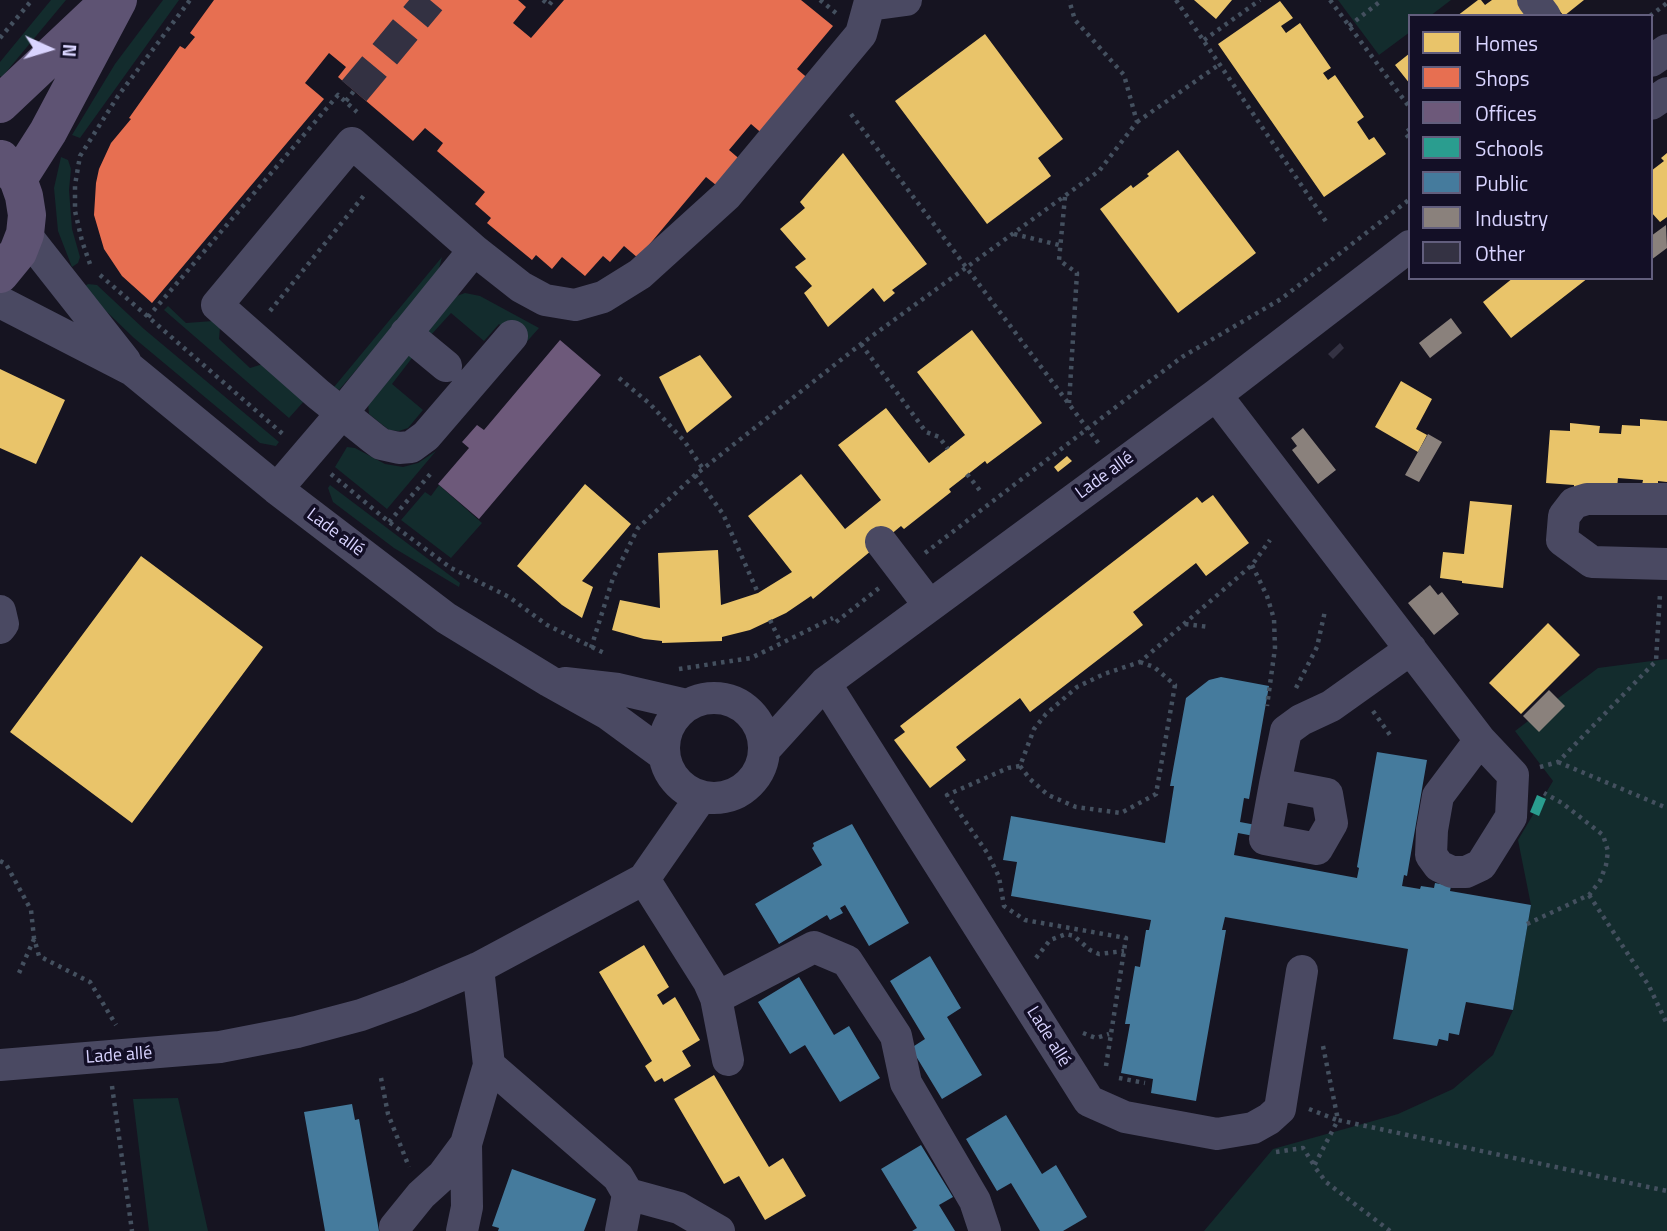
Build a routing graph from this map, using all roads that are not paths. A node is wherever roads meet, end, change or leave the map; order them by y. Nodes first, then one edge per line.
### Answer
1 (110, 0) edge
2 (118, 0) edge
3 (906, 0) edge
4 (866, 3) edge
5 (0, 104) edge
6 (9, 168) edge
7 (25, 234) junction
8 (1408, 248) edge
9 (474, 250) junction
10 (0, 274) edge
11 (0, 302) edge
12 (406, 334) junction
13 (512, 336) dead end
14 (446, 366) dead end
15 (132, 370) junction
16 (1216, 395) junction
17 (330, 403) junction
18 (277, 489) junction
19 (1667, 499) edge
20 (881, 541) dead end
21 (1664, 564) edge
22 (929, 605) junction
23 (0, 611) edge
24 (0, 628) edge
25 (1411, 649) junction
26 (549, 681) junction
27 (825, 682) junction
28 (687, 705) junction
29 (751, 713) junction
30 (1480, 740) junction
31 (765, 749) junction
32 (664, 755) junction
33 (1275, 784) dead end
34 (701, 797) junction
35 (644, 879) junction
36 (478, 968) junction
37 (1302, 971) dead end
38 (716, 998) junction
39 (728, 1060) dead end
40 (0, 1065) edge
41 (489, 1065) junction
42 (466, 1144) junction
43 (628, 1194) junction
44 (396, 1231) edge
45 (462, 1231) edge
46 (621, 1231) edge
47 (719, 1231) edge
48 (985, 1231) edge

1 - 5 main road
2 - 6 main road
3 - 4 street
4 - 9 street
6 - 7 main road
7 - 10 main road
7 - 15 street, Lade allé
8 - 16 street, Lade allé
9 - 12 street
9 - 17 street
11 - 15 street, Lade allé
12 - 14 street
12 - 17 street
13 - 17 street
15 - 18 street, Lade allé
16 - 22 street, Lade allé
16 - 25 street
17 - 18 street
18 - 26 street, Lade allé
19 - 21 street
20 - 22 street
22 - 27 street, Lade allé
23 - 24 street
25 - 30 street
25 - 33 street
26 - 28 street, Lade allé
26 - 32 street, Lade allé
27 - 29 street, Lade allé
27 - 31 street, Lade allé
27 - 37 street, Lade allé
28 - 29 street
28 - 32 street
29 - 31 street
30 - 30 street
31 - 34 street
32 - 34 street
34 - 35 street, Lade allé
35 - 36 street, Lade allé
35 - 38 street
36 - 40 street, Lade allé
36 - 41 street
38 - 39 street
38 - 48 street
41 - 42 street
41 - 43 street
42 - 44 street
42 - 45 street
43 - 46 street
43 - 47 street

